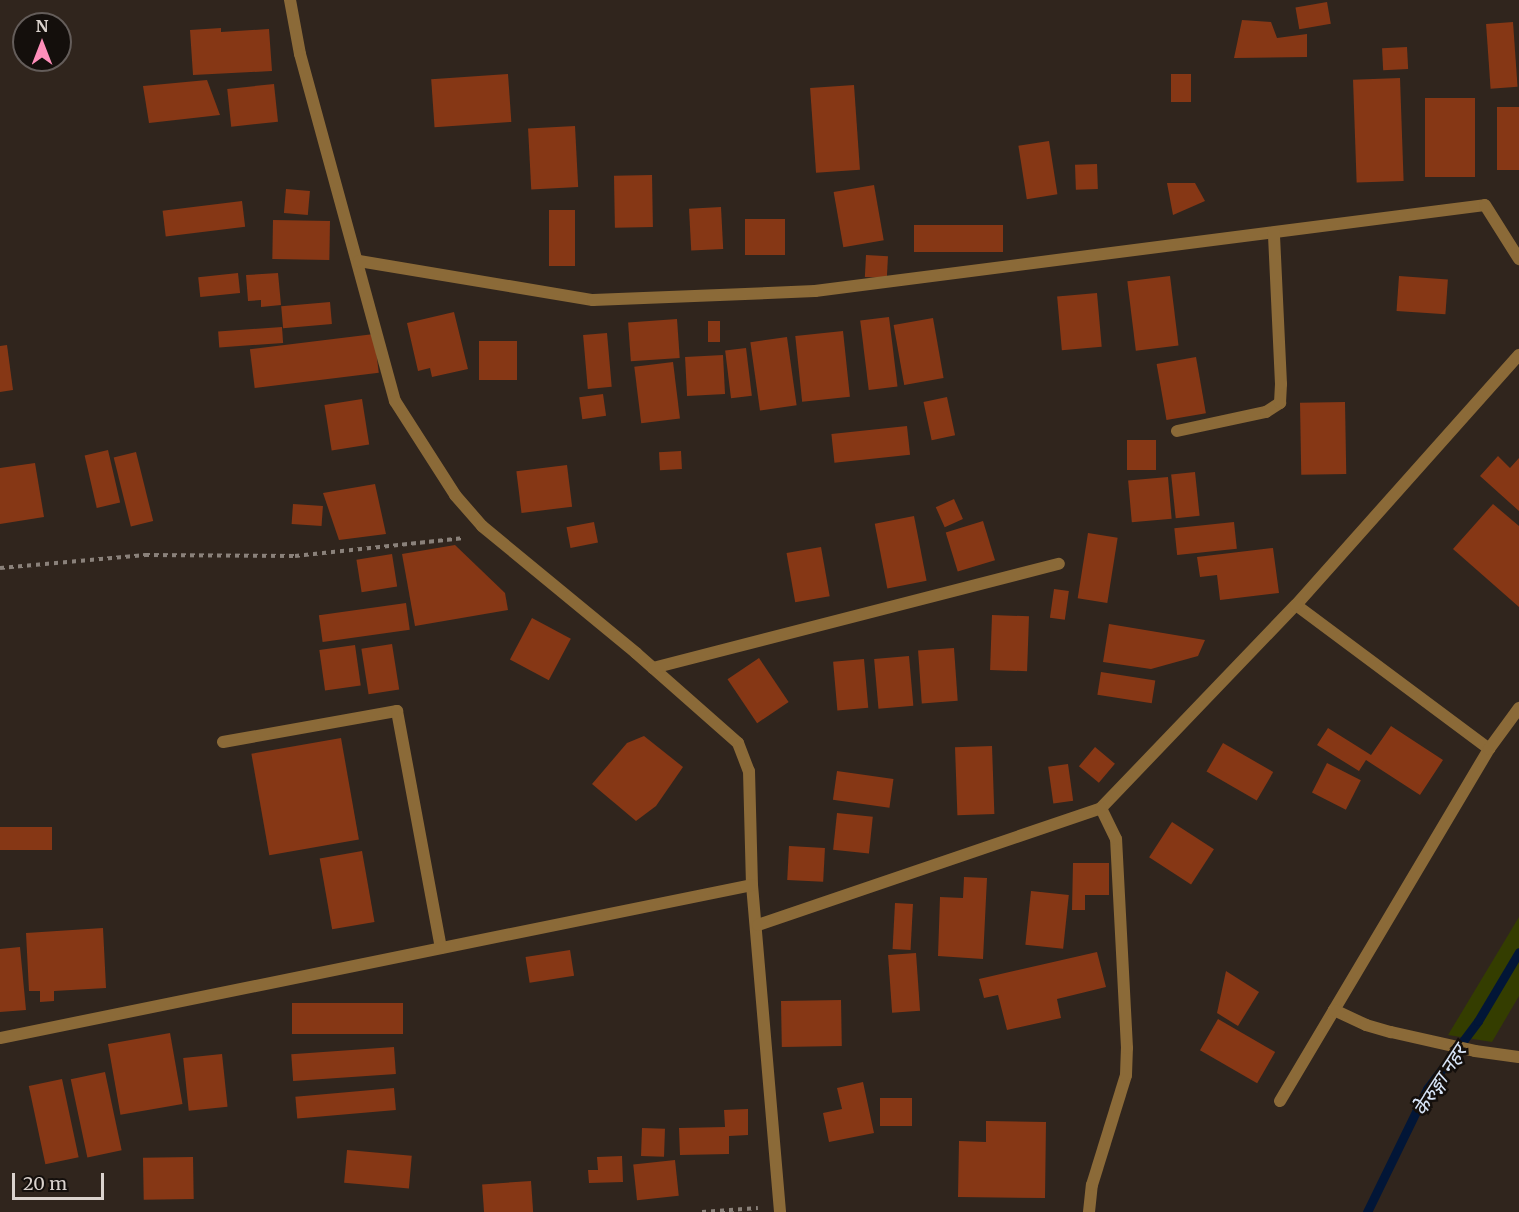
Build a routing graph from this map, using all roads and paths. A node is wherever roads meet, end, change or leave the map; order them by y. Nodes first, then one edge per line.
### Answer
1 (290, 0) edge
2 (1274, 233) junction
3 (1519, 259) edge
4 (359, 261) junction
5 (1519, 355) edge
6 (1177, 431) dead end
7 (482, 526) junction
8 (1059, 564) dead end
9 (0, 568) edge
10 (1296, 605) junction
11 (653, 668) junction
12 (1519, 708) edge
13 (223, 742) dead end
14 (1489, 749) junction
15 (1101, 808) junction
16 (752, 885) junction
17 (758, 925) junction
18 (441, 948) junction
19 (1334, 1010) junction
20 (0, 1038) edge
21 (1519, 1057) edge
22 (1280, 1101) dead end
23 (780, 1207) edge
24 (702, 1212) edge
25 (1089, 1212) edge

1 - 4 street
2 - 3 street
2 - 4 street
2 - 6 street
4 - 7 street
5 - 10 street
7 - 9 path
7 - 11 street
8 - 11 street
10 - 14 street
10 - 15 street
11 - 16 street
12 - 14 street
13 - 18 street
14 - 19 street
15 - 17 street
15 - 25 street
16 - 17 street
16 - 18 street
17 - 23 street
18 - 20 street
19 - 21 street
19 - 22 street
23 - 24 path

